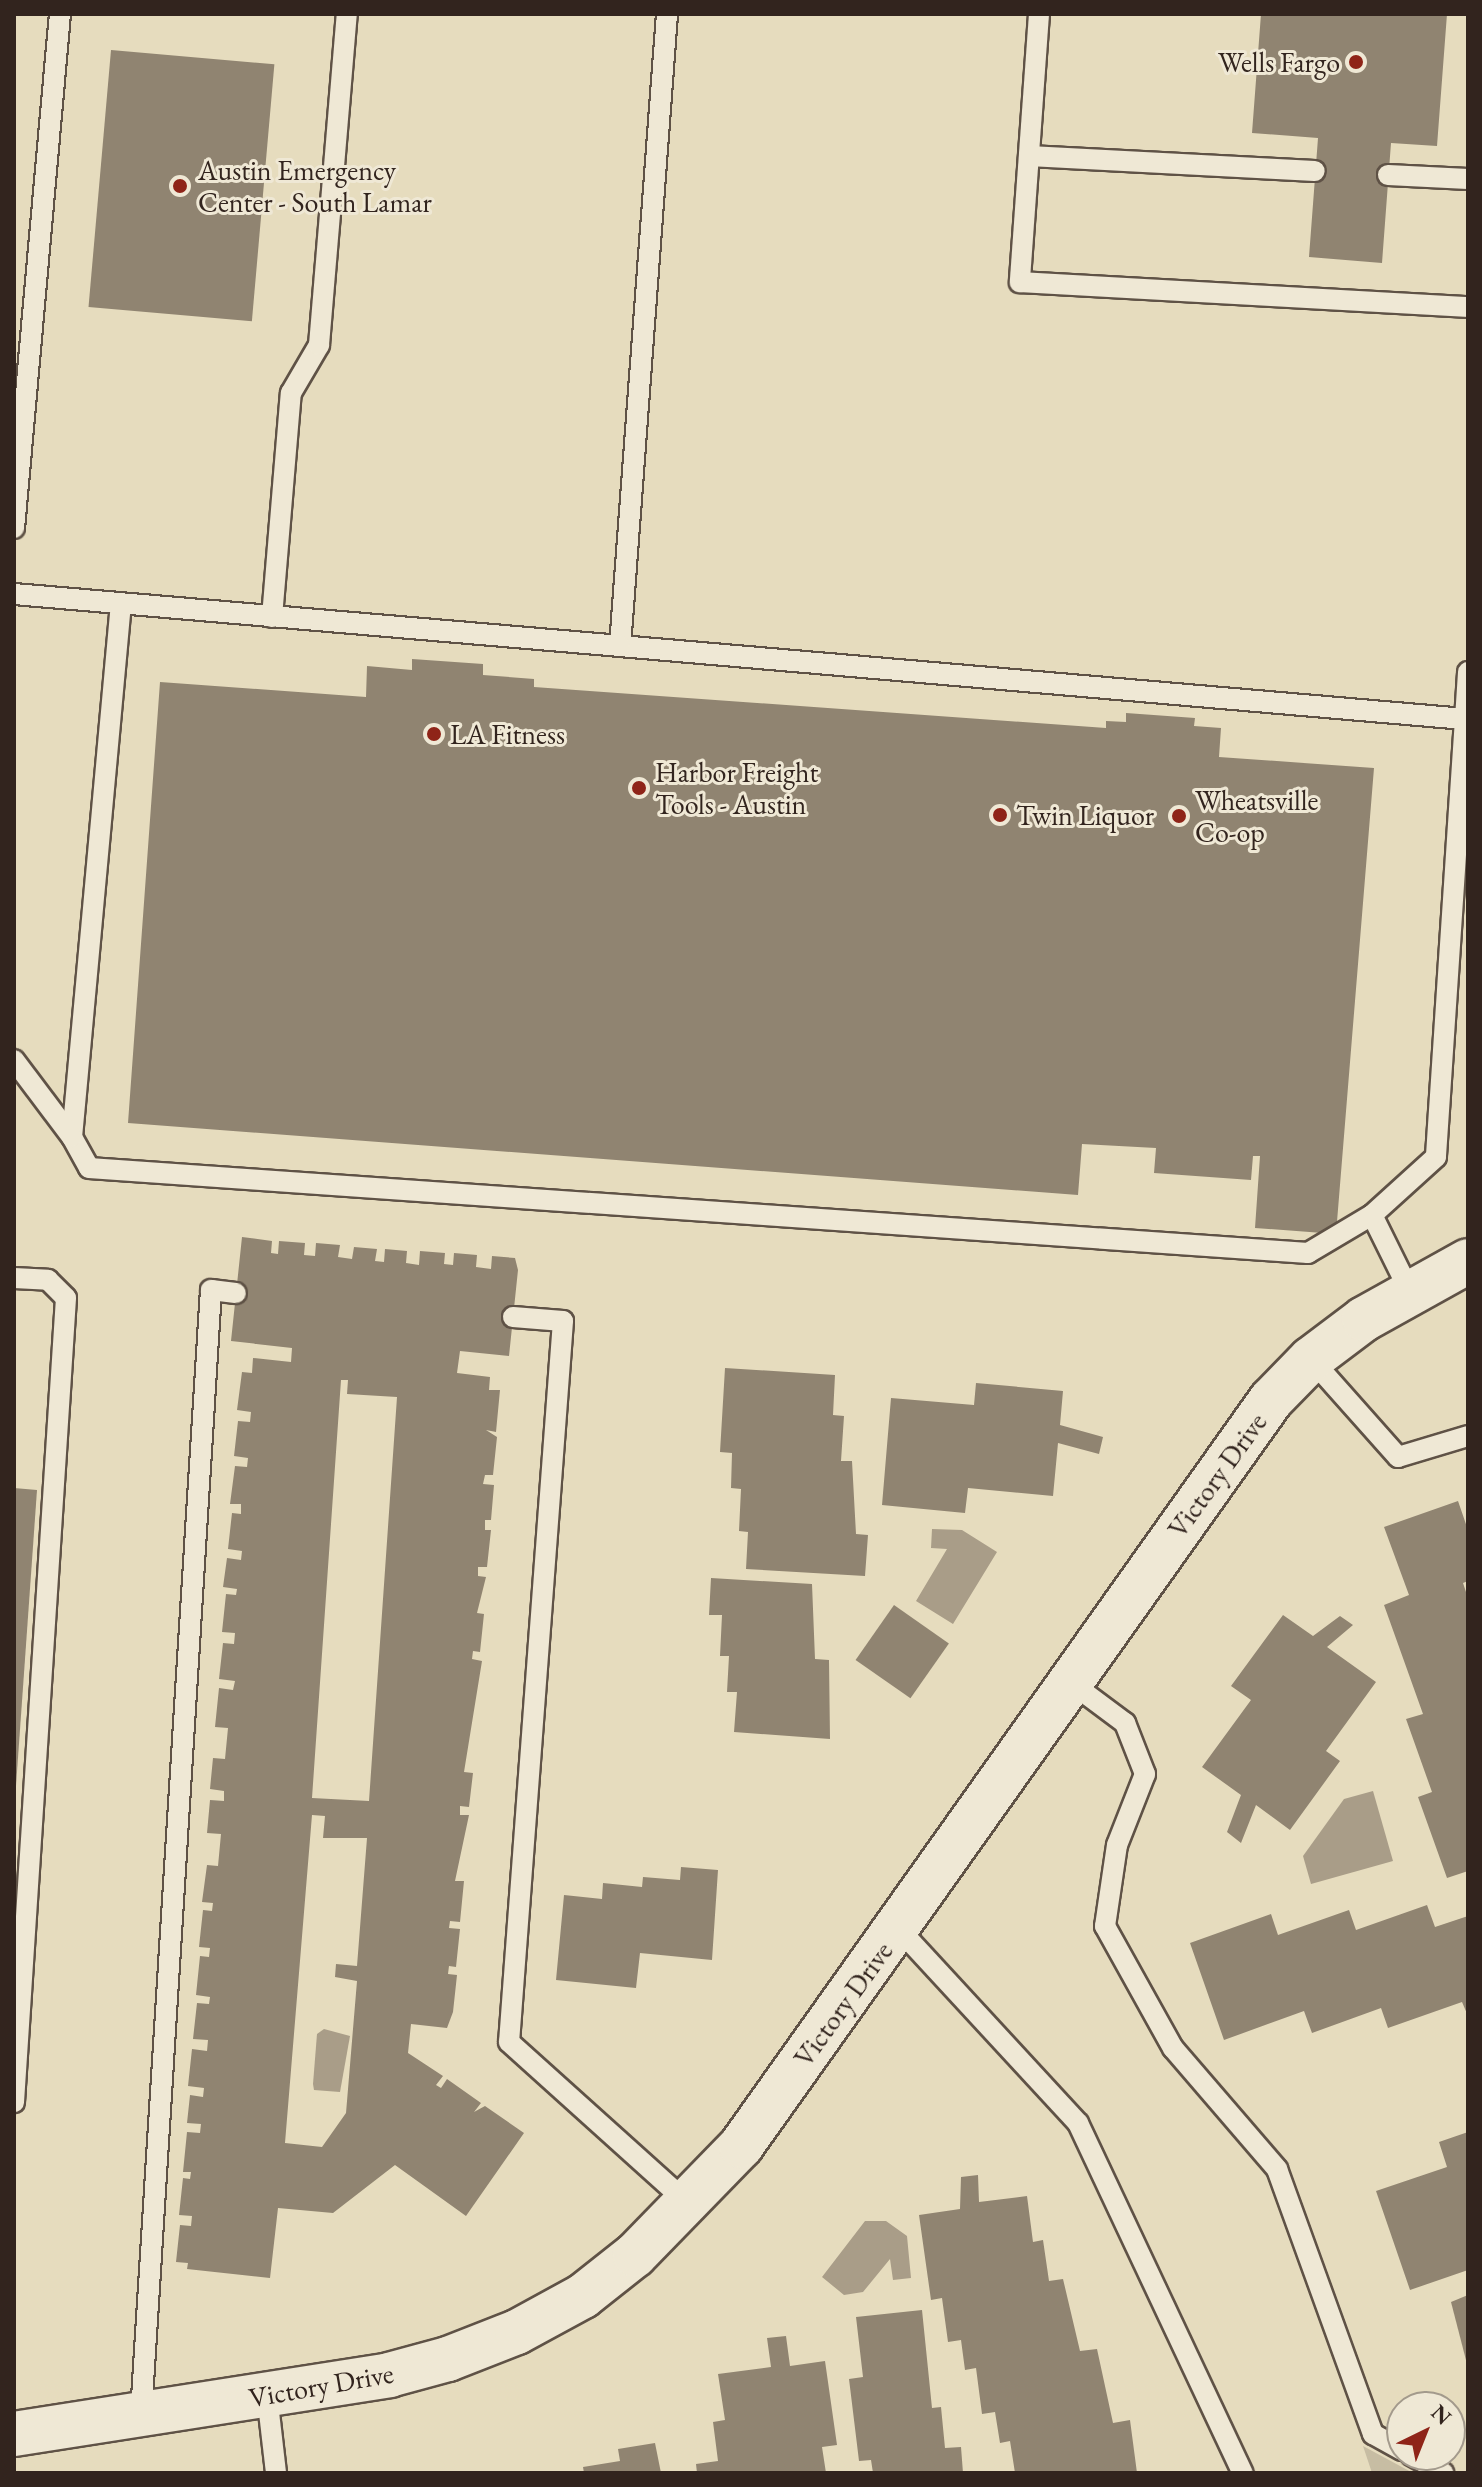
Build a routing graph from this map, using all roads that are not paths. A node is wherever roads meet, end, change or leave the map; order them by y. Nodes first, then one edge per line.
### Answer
1 (60, 14) edge
2 (347, 14) edge
3 (667, 14) edge
4 (1039, 14) edge
5 (1029, 156) junction
6 (1315, 171) dead end
7 (1388, 175) dead end
8 (1468, 179) edge
9 (1468, 307) edge
10 (14, 528) edge
11 (14, 594) edge
12 (121, 603) junction
13 (272, 617) junction
14 (620, 646) junction
15 (1468, 672) edge
16 (1465, 719) junction
17 (14, 1060) edge
18 (72, 1137) junction
19 (1372, 1215) junction
20 (1468, 1261) edge
21 (14, 1278) edge
22 (1409, 1290) junction
23 (236, 1293) dead end
24 (513, 1317) dead end
25 (1311, 1359) junction
26 (1468, 1436) edge
27 (1070, 1682) junction
28 (897, 1927) junction
29 (14, 2102) edge
30 (690, 2205) junction
31 (267, 2395) junction
32 (141, 2415) junction
33 (14, 2434) edge
34 (1386, 2441) edge
35 (276, 2473) edge
36 (1243, 2473) edge

1 - 10 lane
2 - 13 lane
3 - 14 lane
4 - 5 lane
5 - 6 lane
5 - 9 lane
7 - 8 lane
11 - 12 lane
12 - 13 lane
12 - 18 lane
13 - 14 lane
14 - 16 lane
15 - 16 lane
16 - 19 lane
17 - 18 lane
18 - 19 lane
19 - 22 lane
20 - 22 street, Victory Drive
21 - 29 lane
22 - 25 street, Victory Drive
23 - 32 lane
24 - 30 lane
25 - 26 lane
25 - 27 street, Victory Drive
27 - 28 street, Victory Drive
27 - 34 lane
28 - 30 street, Victory Drive
28 - 36 lane
30 - 31 street, Victory Drive
31 - 32 street, Victory Drive
31 - 35 lane
32 - 33 street, Victory Drive

